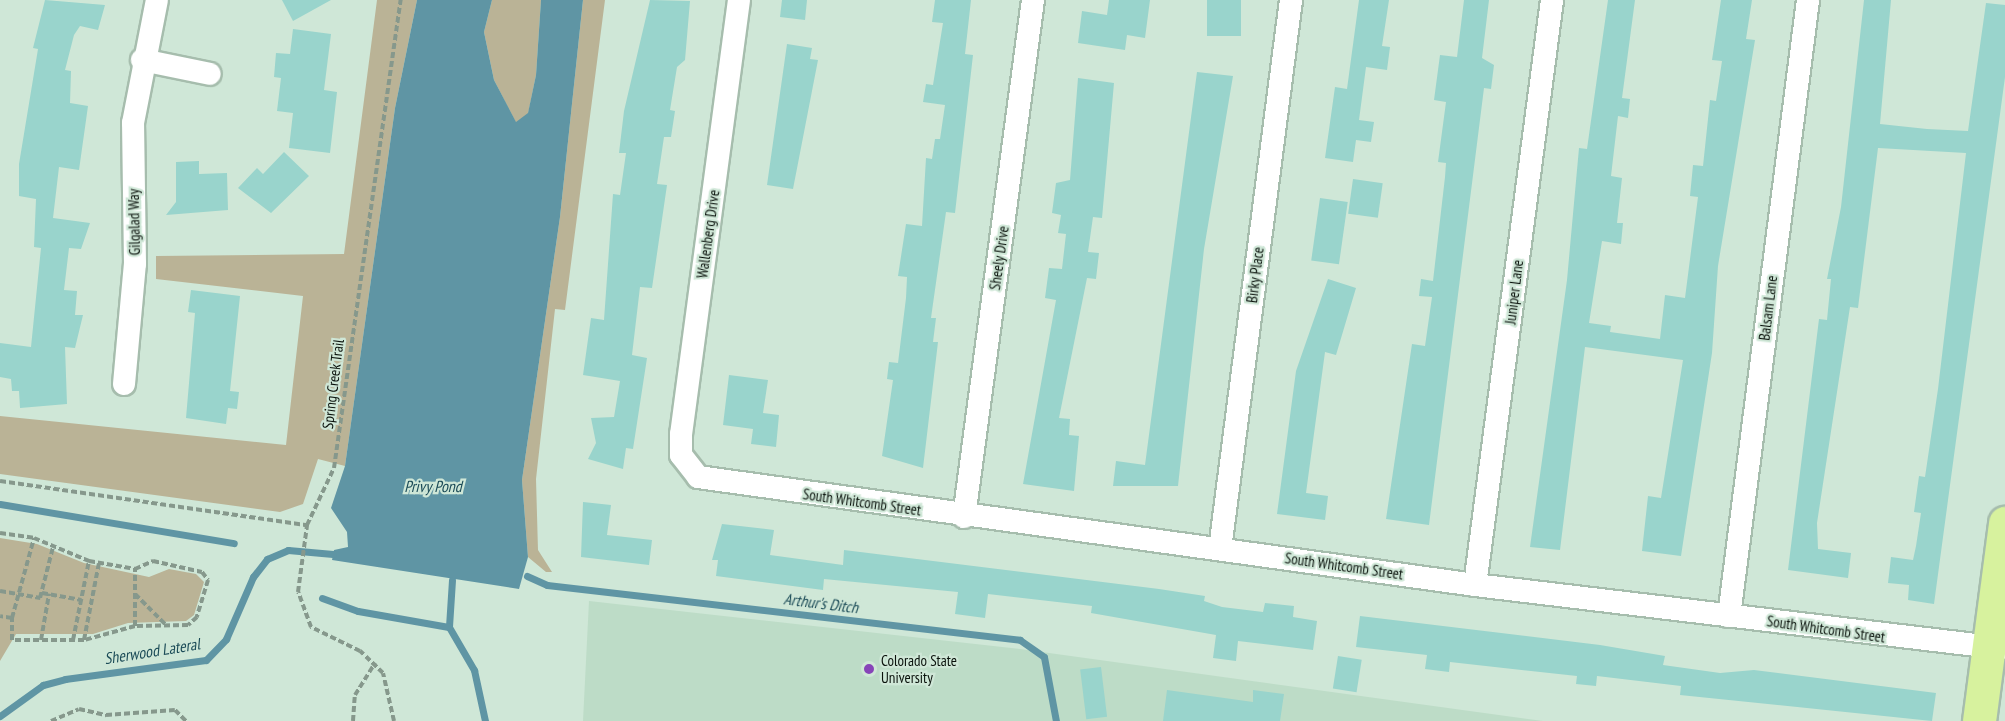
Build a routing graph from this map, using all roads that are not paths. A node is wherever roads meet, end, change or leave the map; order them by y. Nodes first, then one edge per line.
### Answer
1 (157, 0) edge
2 (739, 0) edge
3 (1033, 0) edge
4 (1291, 0) edge
5 (1552, 0) edge
6 (1808, 0) edge
7 (142, 60) junction
8 (210, 74) dead end
9 (124, 384) dead end
10 (688, 467) joint
11 (964, 517) junction
12 (2005, 523) edge
13 (1220, 549) junction
14 (1475, 585) junction
15 (1729, 616) junction
16 (1997, 648) edge
17 (1979, 721) edge

1 - 7 street, Gilgalad Way
2 - 10 street, Wallenberg Drive
3 - 11 street, Sheely Drive
4 - 13 street, Birky Place
5 - 14 street, Juniper Lane
6 - 15 street, Balsam Lane
7 - 8 street
7 - 9 street, Gilgalad Way
10 - 11 street, South Whitcomb Street
11 - 13 street, South Whitcomb Street
12 - 16 main road
13 - 14 street, South Whitcomb Street
14 - 15 street, South Whitcomb Street
15 - 16 street, South Whitcomb Street
16 - 17 main road

